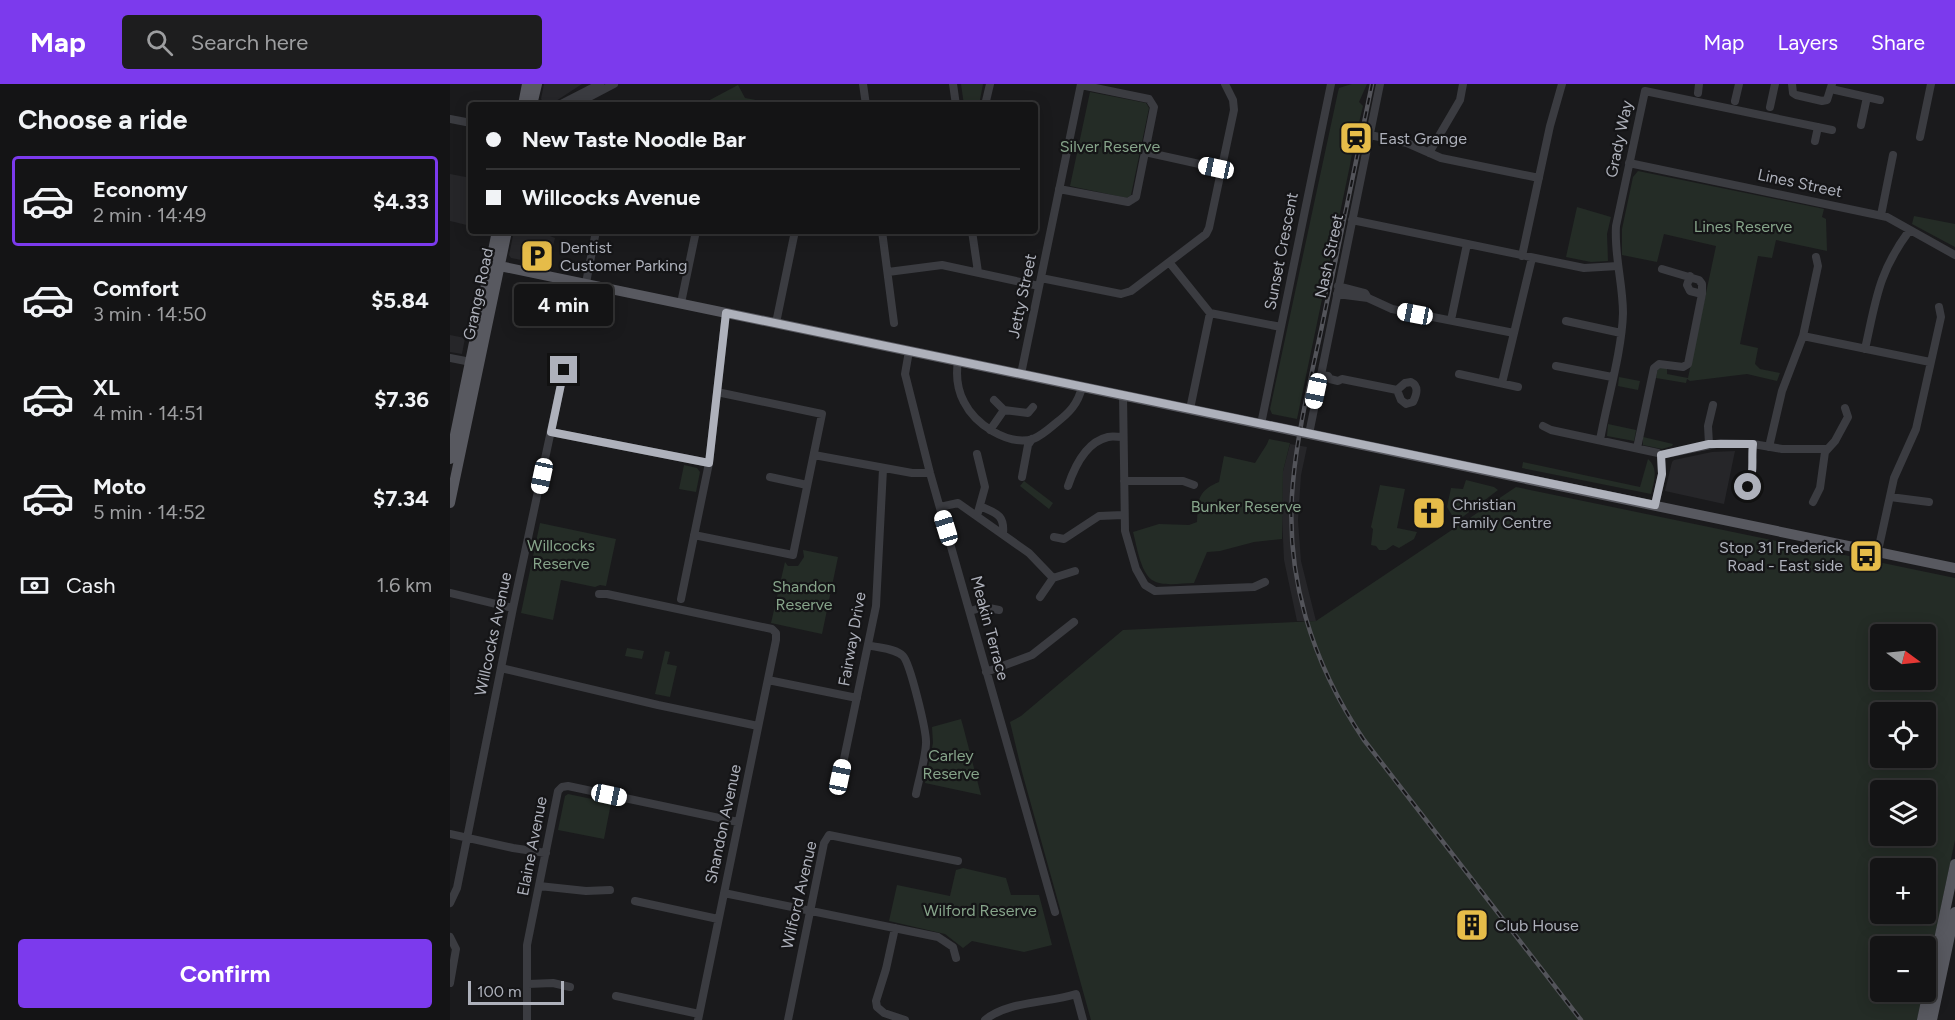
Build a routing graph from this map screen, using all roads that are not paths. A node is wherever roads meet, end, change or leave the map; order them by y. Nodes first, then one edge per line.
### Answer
1 (600, 84) edge
2 (614, 84) edge
3 (863, 84) edge
4 (953, 84) edge
5 (990, 84) edge
6 (1081, 84) edge
7 (1225, 84) edge
8 (1331, 84) edge
9 (1380, 84) edge
10 (1463, 84) edge
11 (1562, 84) edge
12 (1739, 84) edge
13 (1774, 84) edge
14 (1792, 84) edge
15 (1931, 84) edge
16 (533, 87) edge
17 (1831, 87) edge
18 (1868, 97) junction
19 (1880, 100) dead end
20 (1735, 101) dead end
21 (525, 102) edge
22 (532, 102) edge
23 (537, 102) edge
24 (565, 102) edge
25 (580, 102) edge
26 (866, 102) edge
27 (956, 102) edge
28 (986, 102) edge
29 (1770, 107) dead end
30 (450, 119) edge
31 (468, 122) edge
32 (1861, 125) dead end
33 (1818, 127) junction
34 (1832, 130) dead end
35 (1370, 135) junction
36 (1920, 137) dead end
37 (1815, 141) dead end
38 (1145, 152) junction
39 (1429, 153) junction
40 (1893, 154) dead end
41 (1629, 163) junction
42 (1222, 169) junction
43 (1539, 178) junction
44 (1059, 189) junction
45 (1881, 215) junction
46 (1352, 219) junction
47 (1909, 231) junction
48 (497, 234) edge
49 (506, 234) edge
50 (596, 234) edge
51 (695, 234) edge
52 (794, 234) edge
53 (882, 234) edge
54 (972, 234) edge
55 (1467, 244) junction
56 (1955, 255) edge
57 (1522, 256) junction
58 (1816, 257) dead end
59 (1532, 258) junction
60 (1169, 262) junction
61 (495, 265) junction
62 (1618, 266) junction
63 (1662, 269) dead end
64 (888, 272) junction
65 (978, 272) junction
66 (1040, 282) junction
67 (586, 284) junction
68 (1337, 290) junction
69 (681, 303) junction
70 (1939, 307) dead end
71 (726, 313) junction
72 (1210, 313) junction
73 (1451, 320) junction
74 (1566, 321) dead end
75 (776, 323) junction
76 (894, 323) dead end
77 (1281, 327) junction
78 (1514, 333) junction
79 (1621, 333) junction
80 (1803, 336) junction
81 (1866, 349) junction
82 (909, 351) junction
83 (450, 358) edge
84 (958, 361) junction
85 (1930, 362) junction
86 (474, 363) junction
87 (1556, 366) dead end
88 (564, 370) dead end
89 (1021, 374) junction
90 (1459, 374) dead end
91 (1324, 375) junction
92 (1612, 377) junction
93 (1502, 384) junction
94 (1082, 387) junction
95 (1518, 387) dead end
96 (1397, 390) dead end
97 (717, 392) junction
98 (1123, 395) junction
99 (994, 400) dead end
100 (1713, 405) dead end
101 (1033, 407) dead end
102 (1845, 408) dead end
103 (1190, 409) junction
104 (1004, 410) junction
105 (1261, 423) junction
106 (1543, 426) dead end
107 (990, 430) junction
108 (551, 432) junction
109 (1309, 434) junction
110 (1123, 437) junction
111 (1032, 439) junction
112 (1600, 440) junction
113 (1709, 444) junction
114 (1753, 444) junction
115 (1769, 447) junction
116 (1637, 448) junction
117 (1827, 449) junction
118 (977, 454) dead end
119 (814, 455) junction
120 (1661, 455) junction
121 (450, 459) edge
122 (709, 463) junction
123 (883, 469) junction
124 (930, 473) junction
125 (770, 477) dead end
126 (1022, 477) dead end
127 (1124, 481) junction
128 (807, 485) junction
129 (1194, 485) dead end
130 (1068, 486) dead end
131 (1748, 487) dead end
132 (1890, 497) junction
133 (1813, 502) dead end
134 (1929, 502) dead end
135 (450, 503) edge
136 (1655, 505) junction
137 (980, 506) junction
138 (940, 507) junction
139 (1123, 515) junction
140 (977, 516) junction
141 (1003, 534) junction
142 (694, 535) junction
143 (1054, 537) dead end
144 (1878, 551) junction
145 (1955, 568) edge
146 (1075, 572) dead end
147 (1053, 578) junction
148 (1264, 582) dead end
149 (450, 593) edge
150 (599, 594) dead end
151 (1040, 597) dead end
152 (681, 599) dead end
153 (513, 608) junction
154 (999, 610) dead end
155 (970, 611) junction
156 (1074, 622) dead end
157 (868, 645) junction
158 (501, 668) junction
159 (986, 672) junction
160 (768, 680) junction
161 (857, 698) junction
162 (758, 726) junction
163 (840, 777) dead end
164 (916, 794) dead end
165 (738, 822) junction
166 (450, 834) edge
167 (467, 838) junction
168 (546, 853) junction
169 (958, 861) dead end
170 (1955, 864) edge
171 (539, 886) junction
172 (610, 890) dead end
173 (724, 893) junction
174 (635, 901) dead end
175 (450, 903) edge
176 (811, 910) junction
177 (1055, 912) dead end
178 (1955, 912) edge
179 (718, 919) junction
180 (895, 928) junction
181 (450, 937) edge
182 (956, 958) dead end
183 (450, 983) edge
184 (528, 984) junction
185 (570, 987) dead end
186 (616, 996) dead end
187 (698, 1017) edge
188 (527, 1020) edge
189 (788, 1020) edge
190 (905, 1020) edge
191 (985, 1020) edge
192 (1083, 1020) edge
193 (1926, 1020) edge

1 - 24 street
2 - 25 street
3 - 26 street
4 - 27 street
5 - 28 street
6 - 38 street
6 - 44 street, Jetty Street
7 - 42 street
8 - 77 street, Sunset Crescent
9 - 35 street, Nash Street
10 - 39 street
11 - 43 street
12 - 20 street
13 - 29 street
14 - 17 street
15 - 36 street
16 - 21 main road
16 - 22 main road
16 - 23 main road
17 - 18 street
18 - 19 street
18 - 32 street
30 - 31 street
33 - 34 street, Grady Way
33 - 37 street
33 - 41 street, Grady Way
35 - 39 street
35 - 46 street, Nash Street
38 - 42 street
38 - 44 street
39 - 43 street
40 - 45 street
41 - 45 street, Lines Street
41 - 62 street, Grady Way
42 - 60 street
43 - 57 street
44 - 66 street, Jetty Street
45 - 47 street, Lines Street
46 - 55 street
46 - 68 street, Nash Street
47 - 56 street, Lines Street
47 - 81 street
48 - 61 main road, Grange Road
49 - 61 main road, Grange Road
50 - 67 street
51 - 69 street
52 - 75 street
53 - 64 street
54 - 65 street
55 - 57 street
55 - 73 street
57 - 59 street
58 - 80 street
59 - 62 street
59 - 78 street
60 - 66 street
60 - 72 street
61 - 67 main road
61 - 86 main road, Grange Road
62 - 79 street, Grady Way
63 - 116 street
64 - 65 street
64 - 76 street
65 - 66 street
66 - 89 street, Jetty Street
67 - 69 main road
68 - 73 street
68 - 91 street, Nash Street
69 - 71 main road
70 - 85 street
71 - 75 main road
71 - 97 street
72 - 77 street
72 - 103 street
73 - 78 street
74 - 79 street
75 - 82 main road
77 - 105 street, Sunset Crescent
78 - 93 street
79 - 92 street, Grady Way
80 - 81 street
80 - 115 street
81 - 85 street
82 - 84 main road
82 - 124 street, Meakin Terrace
83 - 86 street
84 - 89 main road
84 - 107 street
85 - 132 street
86 - 121 main road, Grange Road
86 - 135 main road, Grange Road
87 - 92 street
88 - 108 street, Willcocks Avenue
89 - 94 main road
90 - 93 street
91 - 96 street
91 - 109 street, Nash Street
92 - 112 street, Grady Way
93 - 95 street
94 - 98 main road
94 - 111 street
97 - 119 street
97 - 122 street
98 - 103 main road
98 - 110 street
99 - 104 street
100 - 113 street
101 - 104 street
102 - 117 street
103 - 105 main road
104 - 107 street
105 - 109 main road
106 - 112 street
107 - 111 street
108 - 122 street
108 - 153 street, Willcocks Avenue
109 - 136 main road
110 - 127 street
110 - 130 street
111 - 126 street
112 - 116 street
113 - 114 street
113 - 120 street
114 - 115 street
114 - 131 street
115 - 117 street
116 - 120 street
117 - 133 street
118 - 137 street
119 - 123 street
119 - 128 street
120 - 136 street
122 - 142 street
123 - 124 street
123 - 157 street, Fairway Drive
124 - 138 street, Meakin Terrace
125 - 128 street
127 - 129 street
127 - 139 street
128 - 142 street
132 - 134 street
132 - 144 street
136 - 144 main road
137 - 140 street
137 - 141 street
138 - 140 street
138 - 155 street, Meakin Terrace
139 - 143 street
139 - 148 street
140 - 141 street
141 - 147 street
142 - 152 street
144 - 145 main road
146 - 147 street
147 - 151 street
149 - 153 street
150 - 160 street, Shandon Avenue
153 - 158 street, Willcocks Avenue
154 - 155 street
155 - 159 street, Meakin Terrace
156 - 159 street
157 - 161 street, Fairway Drive
157 - 164 street
158 - 162 street
158 - 167 street, Willcocks Avenue
159 - 177 street, Meakin Terrace
160 - 161 street
160 - 162 street, Shandon Avenue
161 - 163 street, Fairway Drive
162 - 165 street, Shandon Avenue
165 - 168 street, Elaine Avenue
165 - 173 street, Shandon Avenue
166 - 167 street
167 - 168 street
167 - 175 street, Willcocks Avenue
168 - 171 street, Elaine Avenue
169 - 176 street, Wilford Avenue
170 - 193 main road
171 - 172 street
171 - 184 street, Elaine Avenue
173 - 176 street
173 - 179 street, Shandon Avenue
174 - 179 street
176 - 180 street
176 - 189 street, Wilford Avenue
178 - 193 main road
179 - 187 street, Shandon Avenue
180 - 182 street
180 - 190 street
181 - 183 street
184 - 185 street
184 - 188 street, Elaine Avenue
186 - 187 street
191 - 192 street

